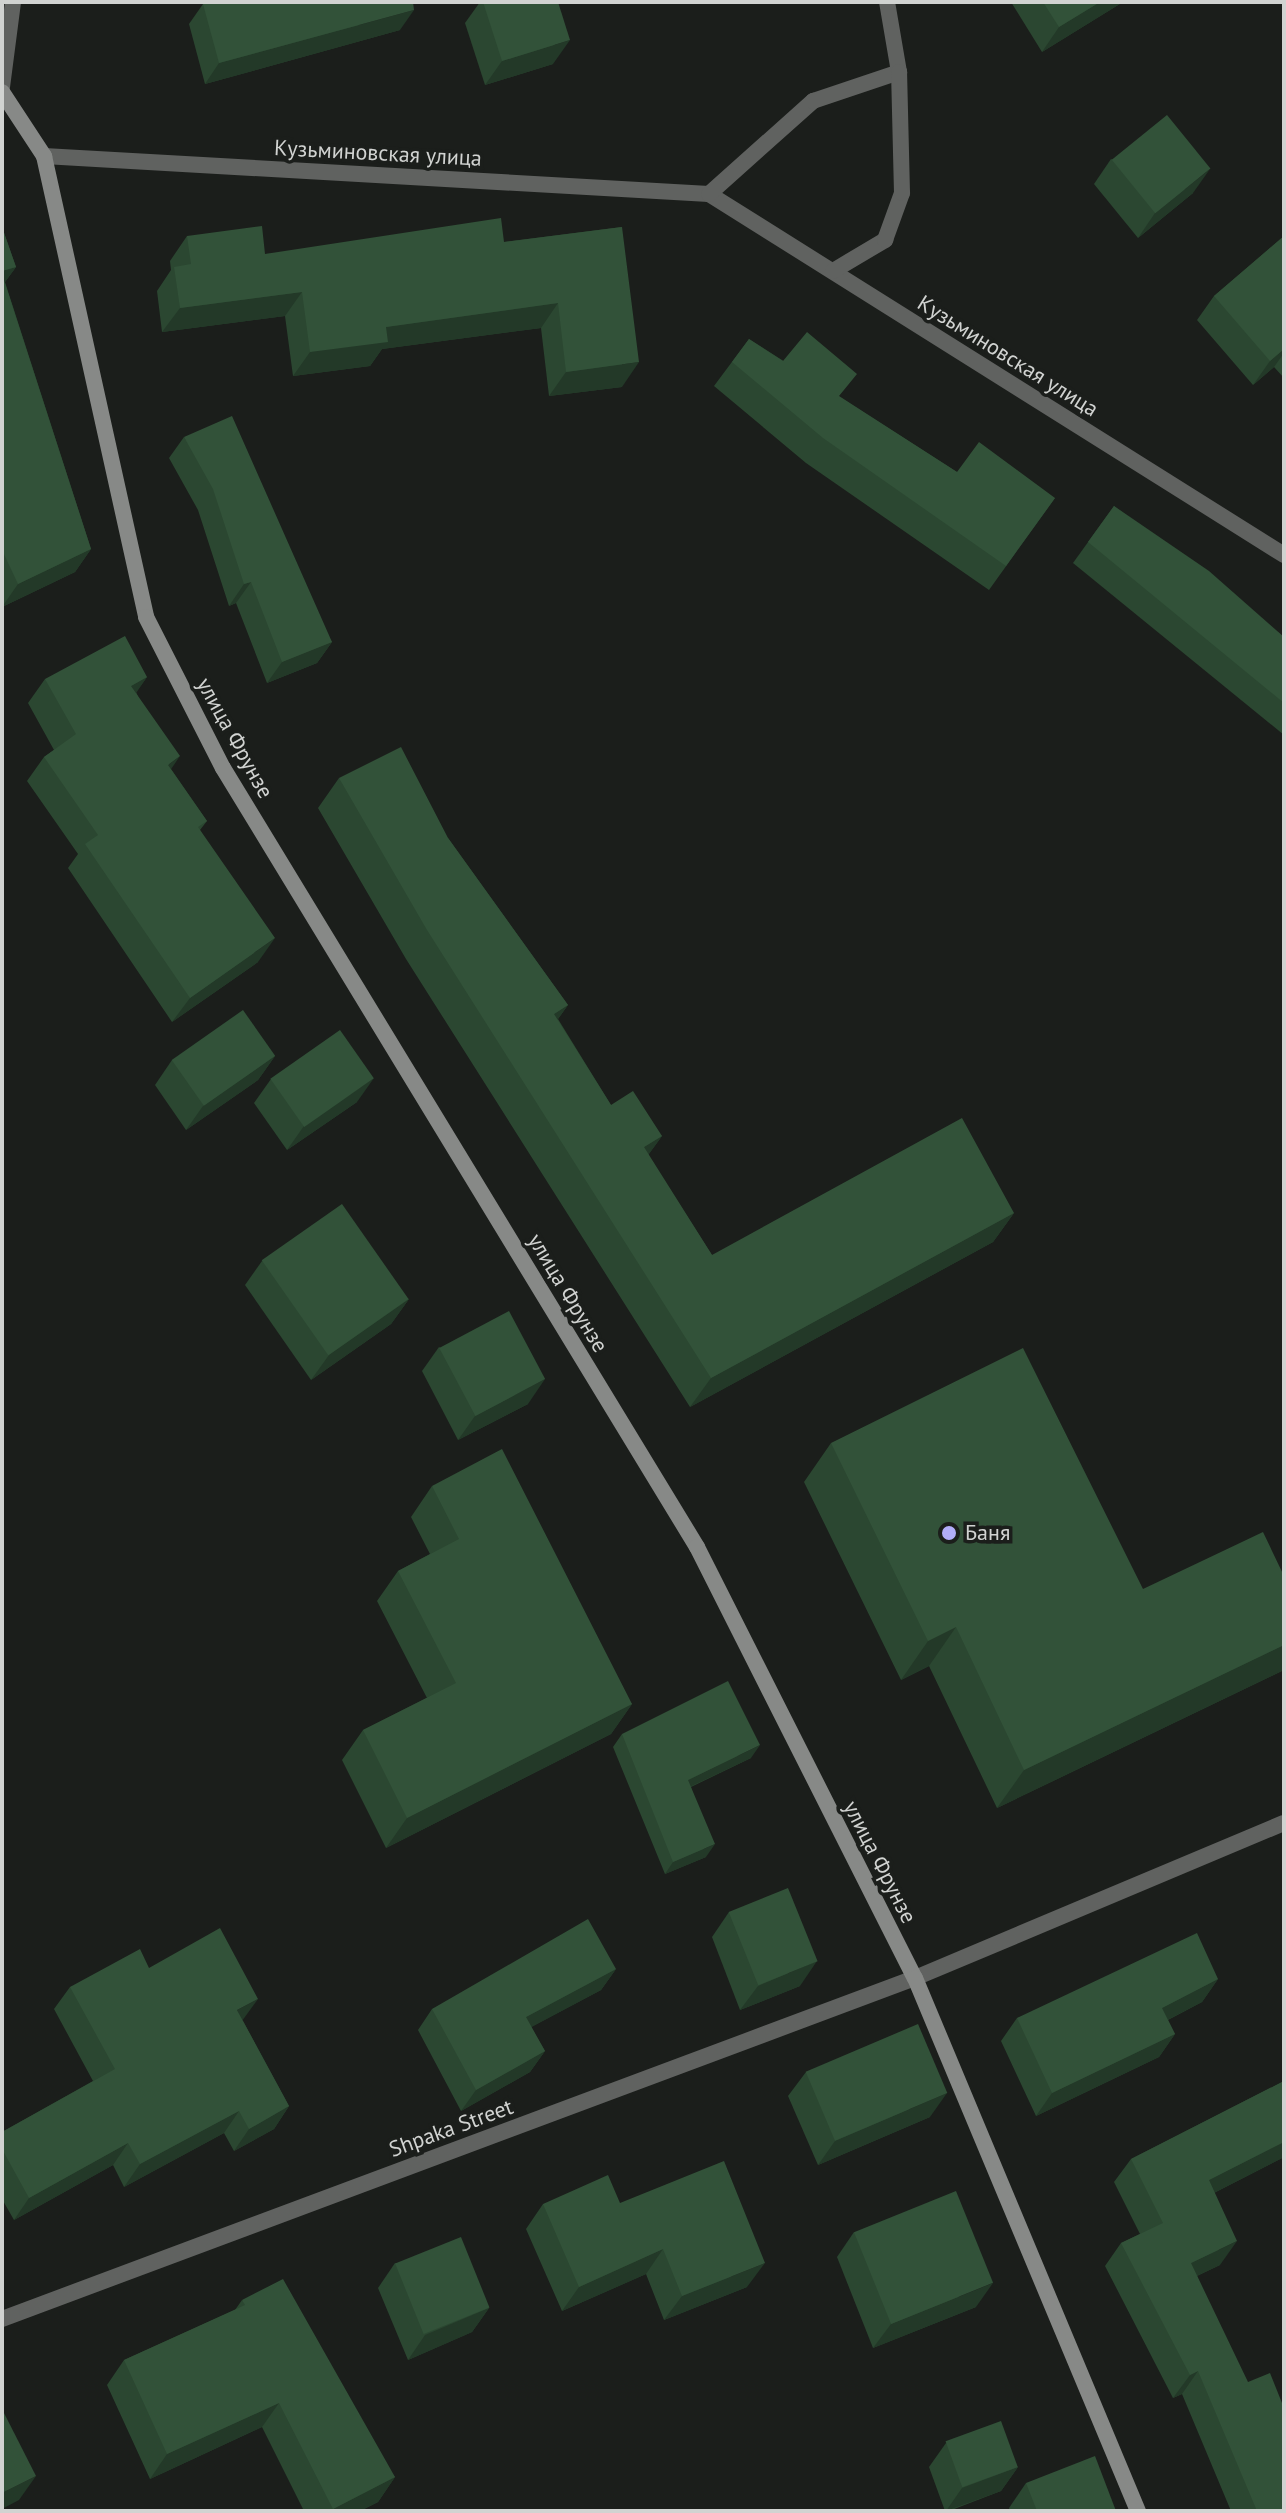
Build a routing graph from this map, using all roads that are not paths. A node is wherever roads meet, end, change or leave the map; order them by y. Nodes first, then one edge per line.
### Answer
1 (13, 2) edge
2 (887, 2) edge
3 (899, 72) junction
4 (2, 89) edge
5 (44, 156) junction
6 (709, 194) junction
7 (833, 271) junction
8 (1284, 555) edge
9 (1284, 1823) edge
10 (915, 1978) junction
11 (2, 2319) edge
12 (1138, 2511) edge

1 - 4 street, улица Фрунзе
2 - 3 street
3 - 6 street
3 - 7 street
4 - 5 street, улица Фрунзе
5 - 6 street, Кузьминовская улица
5 - 10 street, улица Фрунзе
6 - 7 street, Кузьминовская улица
7 - 8 street, Кузьминовская улица
9 - 10 street, Shpaka Street
10 - 11 street, Shpaka Street
10 - 12 street, улица Фрунзе

